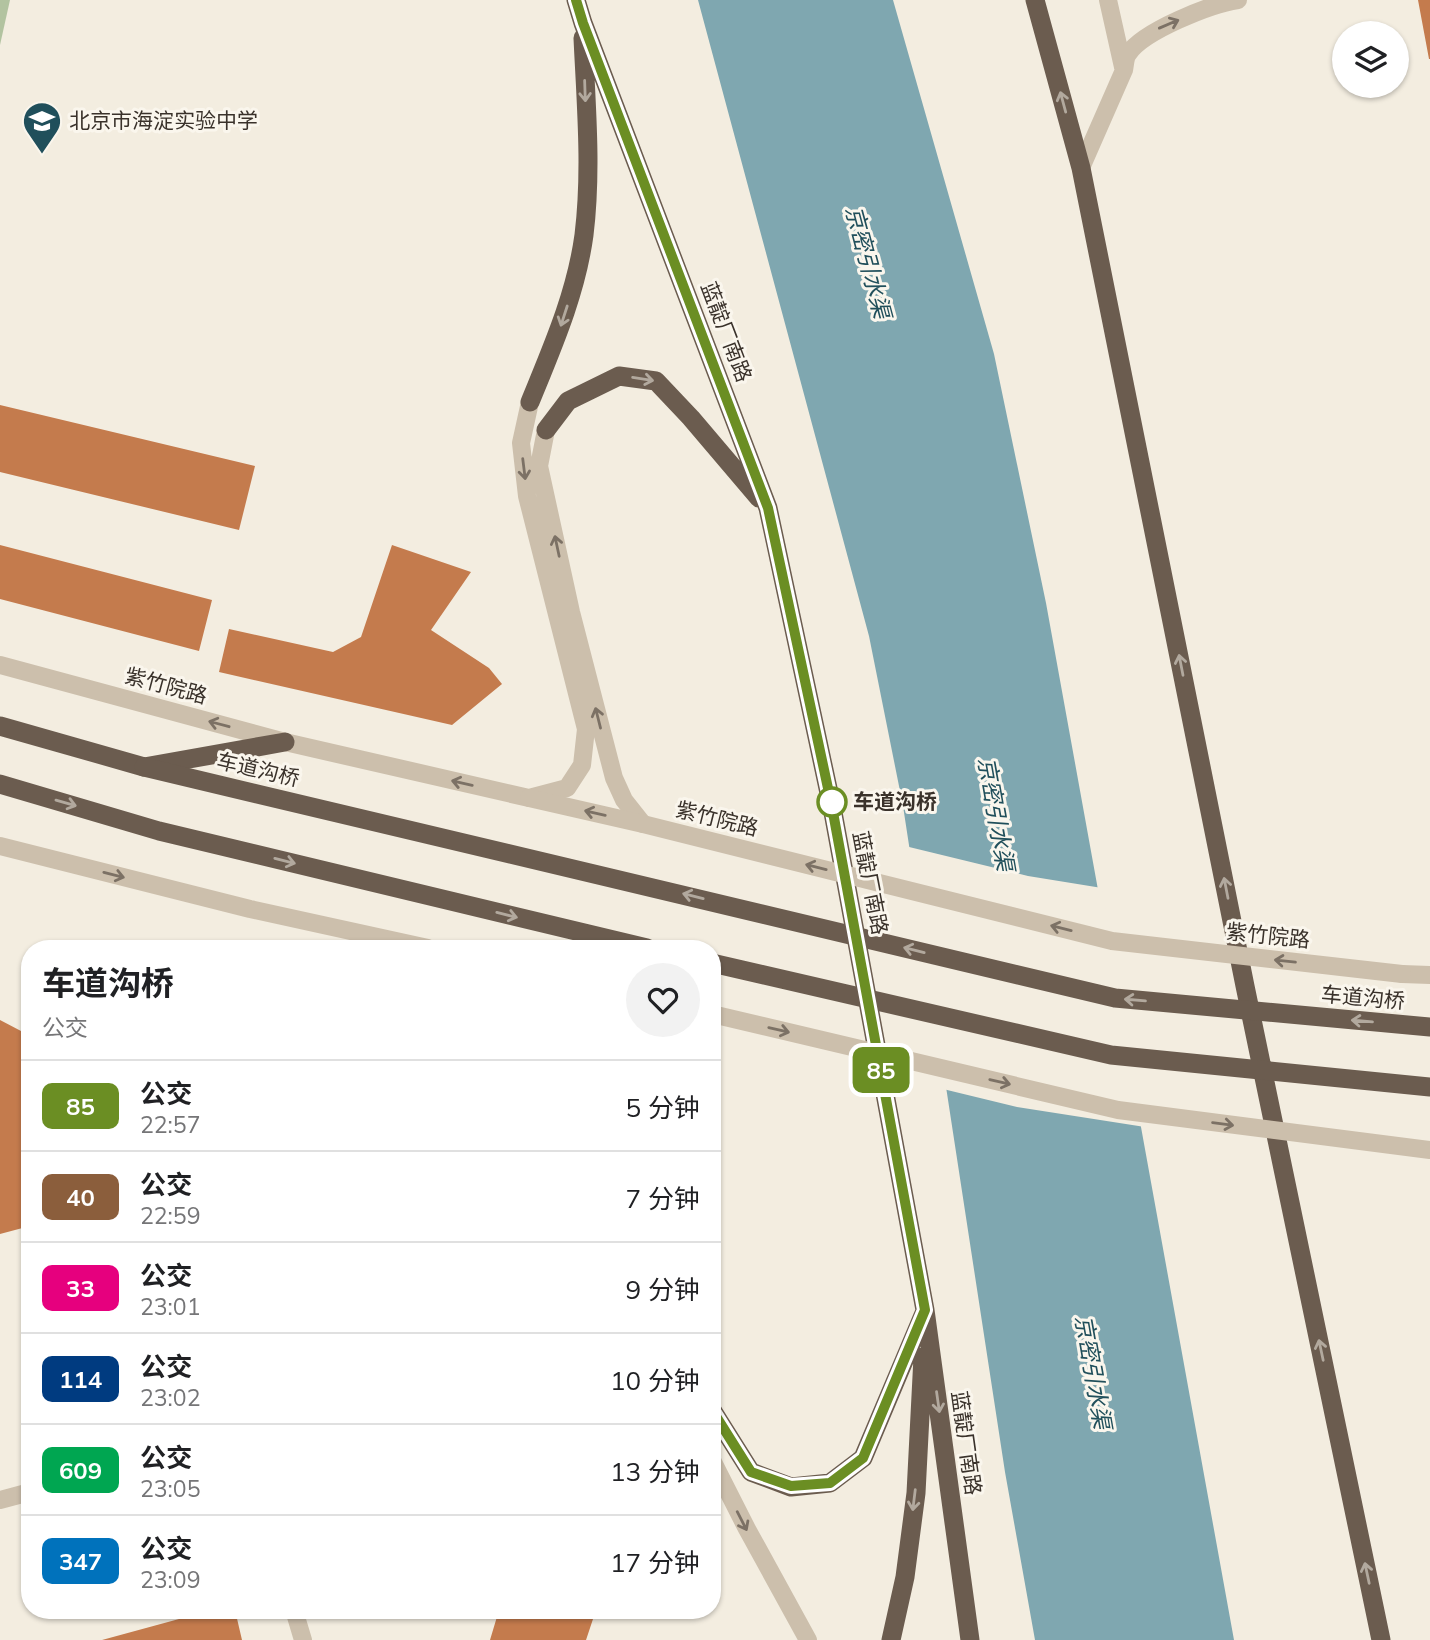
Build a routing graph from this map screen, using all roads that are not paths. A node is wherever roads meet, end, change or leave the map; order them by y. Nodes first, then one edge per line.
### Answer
1 (576, 0) edge
2 (1035, 0) edge
3 (1108, 0) edge
4 (1238, 0) edge
5 (583, 23) junction
6 (1124, 70) junction
7 (1081, 168) junction
8 (530, 402) joint
9 (546, 430) joint
10 (768, 508) junction
11 (566, 618) junction
12 (0, 665) edge
13 (0, 726) edge
14 (285, 742) junction
15 (144, 767) junction
16 (0, 784) edge
17 (528, 798) junction
18 (643, 824) junction
19 (0, 846) edge
20 (389, 940) edge
21 (614, 940) edge
22 (721, 966) edge
23 (1430, 975) edge
24 (721, 1016) edge
25 (1430, 1027) edge
26 (1430, 1087) edge
27 (1430, 1150) edge
28 (925, 1310) junction
29 (721, 1424) edge
30 (721, 1478) edge
31 (21, 1494) edge
32 (0, 1500) edge
33 (296, 1619) edge
34 (303, 1640) edge
35 (808, 1640) edge
36 (891, 1640) edge
37 (970, 1640) edge
38 (1381, 1640) edge

1 - 5 highway, 蓝靛厂南路
7 -> 2 highway
3 - 6 street
6 -> 4 street
5 -> 8 highway
5 - 10 highway, 蓝靛厂南路
6 - 7 street
38 -> 7 highway
8 -> 11 street
9 -> 10 highway
11 -> 9 street
10 - 28 highway, 蓝靛厂南路
11 - 17 street
18 -> 11 street
14 -> 12 street, 紫竹院路
13 - 15 highway
14 - 15 highway
17 -> 14 street, 紫竹院路
25 -> 15 highway, 车道沟桥, bridge
16 -> 21 highway
18 -> 17 street, 紫竹院路, bridge
23 -> 18 street, 紫竹院路, bridge
19 -> 20 street
22 - 26 highway, bridge
24 -> 27 street, bridge
28 - 29 highway
28 -> 36 highway
28 -> 37 highway, 蓝靛厂南路
30 -> 35 street
31 - 32 street
33 - 34 street

